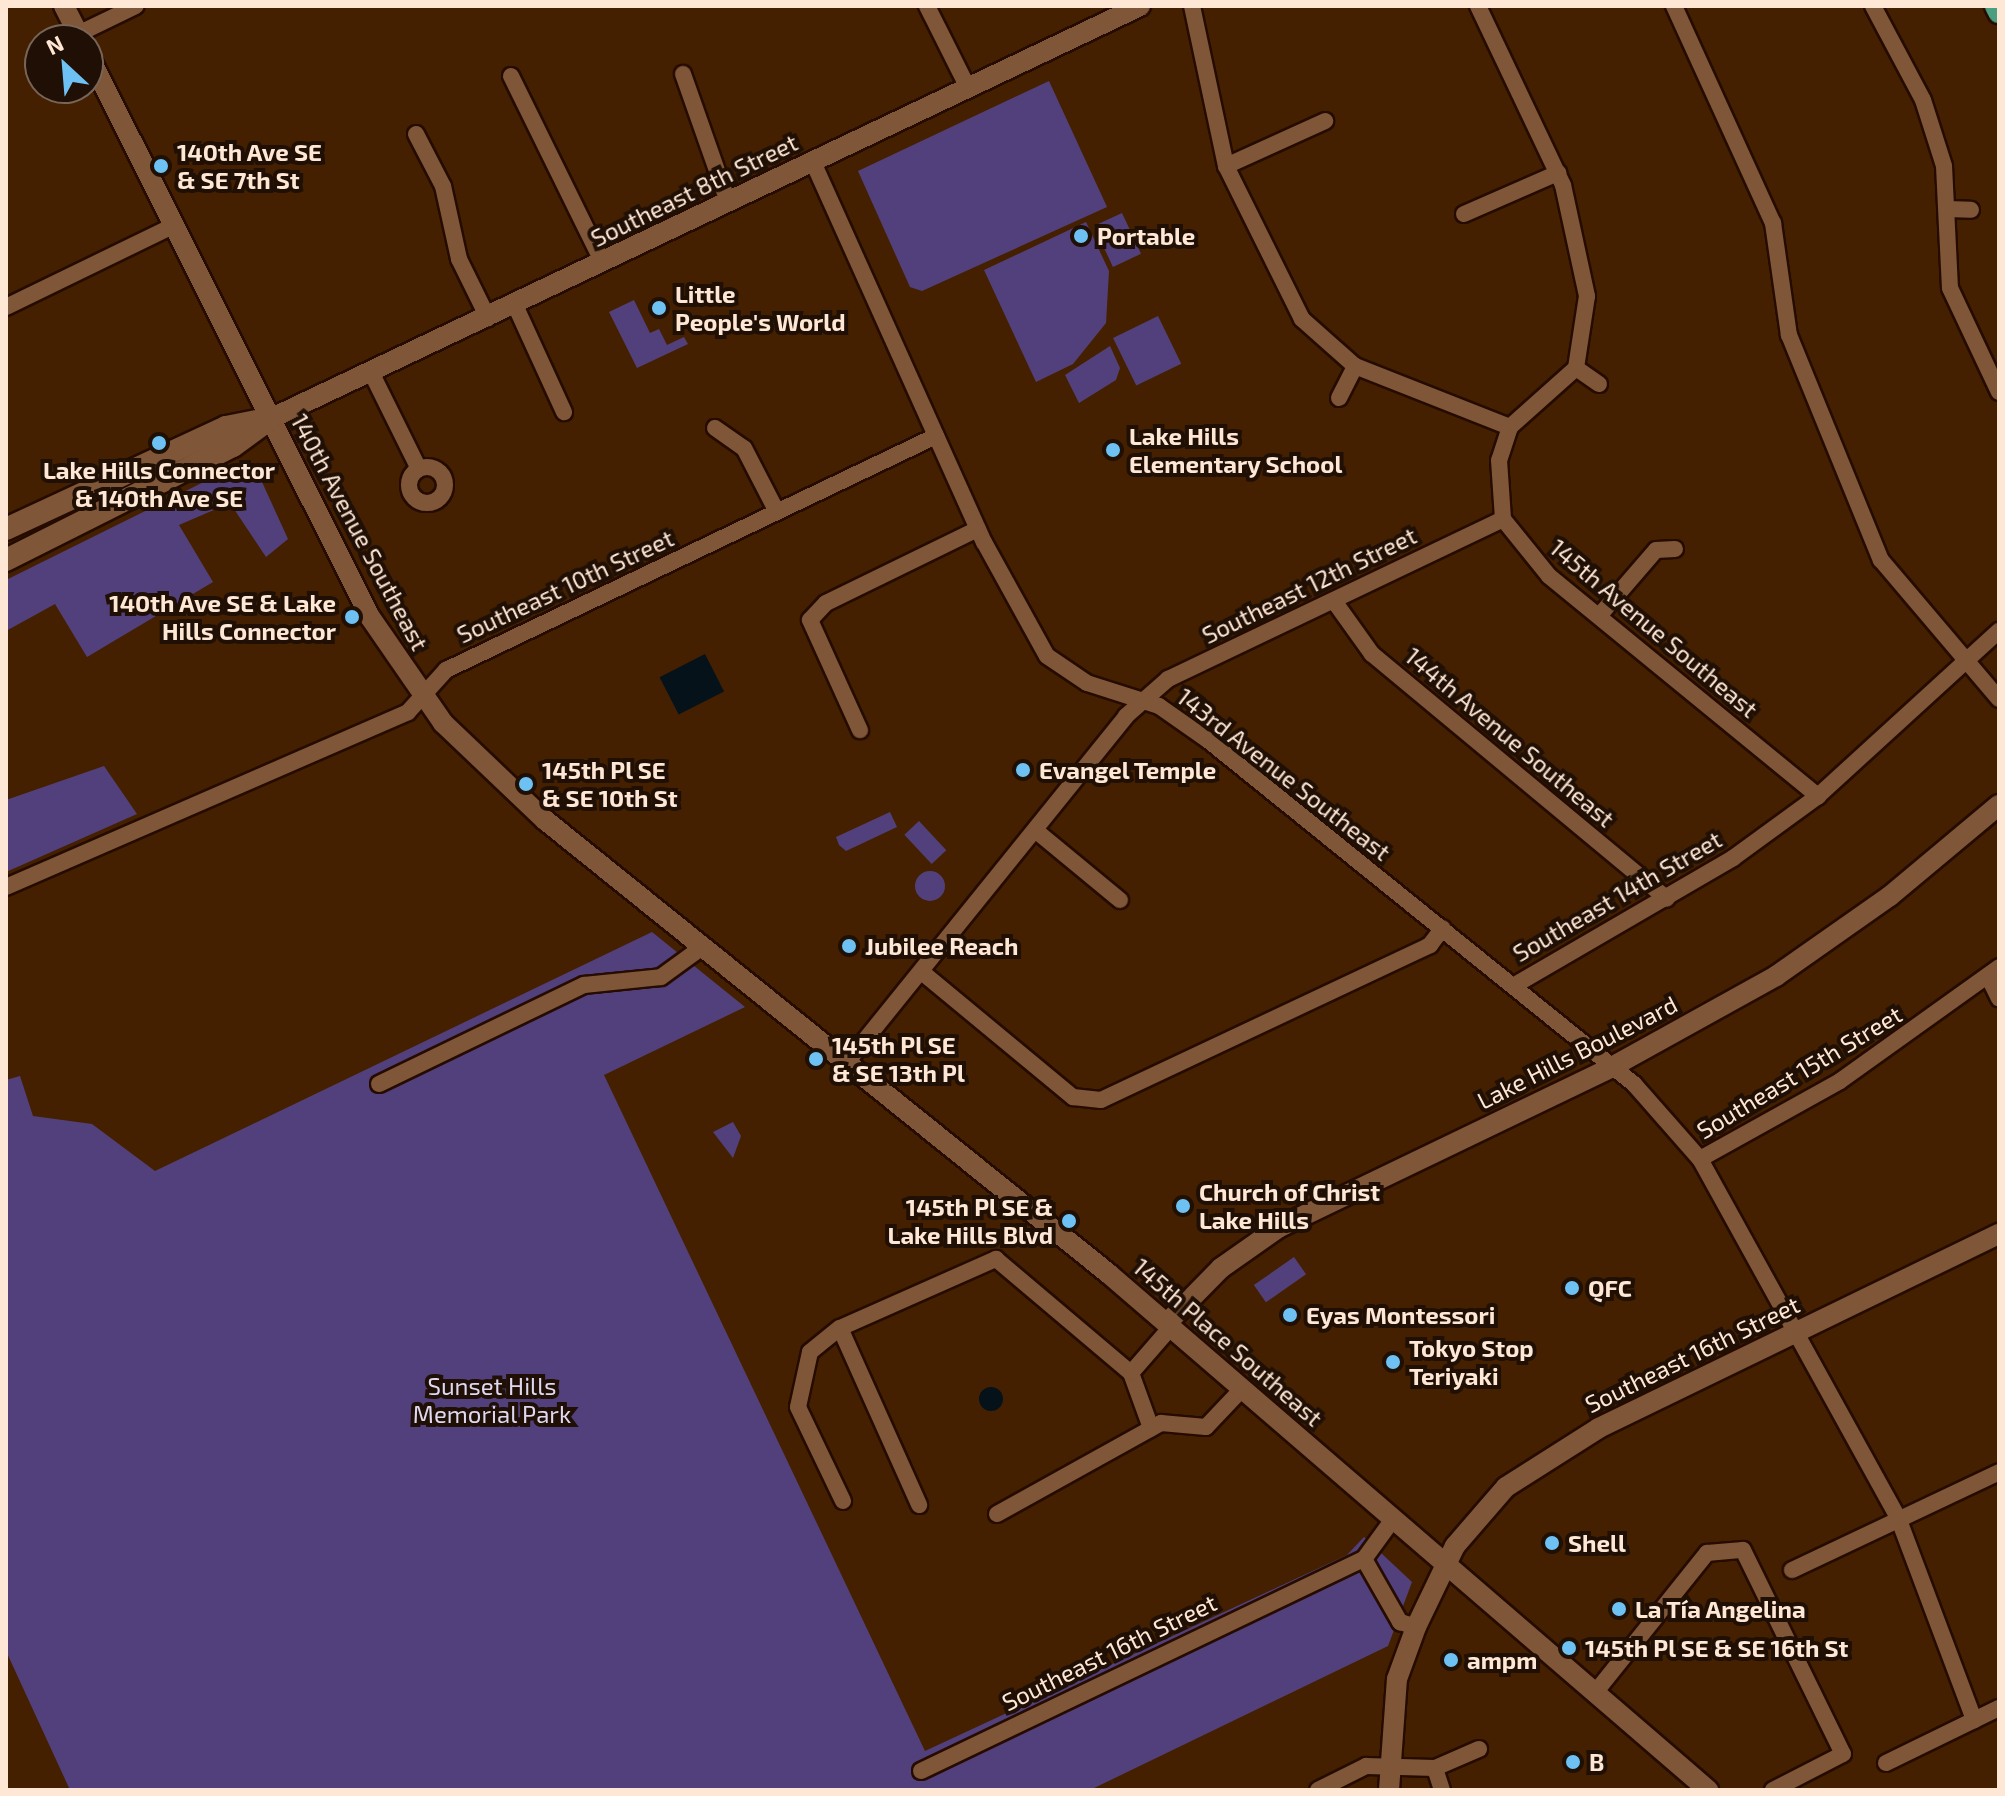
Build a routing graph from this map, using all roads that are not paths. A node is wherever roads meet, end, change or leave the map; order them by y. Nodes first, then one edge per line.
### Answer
1 (136, 6) edge
2 (927, 6) edge
3 (1140, 6) edge
4 (1192, 6) edge
5 (1478, 6) edge
6 (1674, 6) edge
7 (1873, 6) edge
8 (1996, 6) edge
9 (1999, 12) edge
10 (103, 24) edge
11 (683, 74) dead end
12 (511, 76) dead end
13 (104, 85) edge
14 (968, 88) junction
15 (1325, 121) dead end
16 (416, 134) dead end
17 (813, 162) junction
18 (1226, 166) junction
19 (1558, 173) junction
20 (728, 202) junction
21 (1947, 209) junction
22 (1971, 210) dead end
23 (1464, 214) dead end
24 (175, 225) junction
25 (603, 263) junction
26 (515, 305) junction
27 (6, 307) edge
28 (488, 318) junction
29 (1355, 366) junction
30 (1576, 368) junction
31 (371, 372) junction
32 (1599, 384) dead end
33 (1999, 392) edge
34 (1339, 398) dead end
35 (564, 412) dead end
36 (270, 419) junction
37 (1510, 427) junction
38 (715, 428) dead end
39 (936, 436) junction
40 (419, 469) dead end
41 (777, 512) junction
42 (1503, 519) junction
43 (6, 529) edge
44 (978, 529) junction
45 (1675, 549) dead end
46 (6, 560) edge
47 (1334, 601) junction
48 (1599, 616) junction
49 (1999, 631) edge
50 (1964, 666) junction
51 (422, 695) junction
52 (1999, 699) edge
53 (1142, 702) junction
54 (860, 730) dead end
55 (1818, 796) junction
56 (1999, 805) edge
57 (1035, 830) junction
58 (6, 887) edge
59 (1667, 899) junction
60 (1120, 900) dead end
61 (1443, 928) junction
62 (701, 948) junction
63 (1994, 972) edge
64 (923, 973) junction
65 (1515, 985) junction
66 (1999, 999) edge
67 (848, 1061) junction
68 (1612, 1067) junction
69 (379, 1084) dead end
70 (1700, 1159) junction
71 (1999, 1234) edge
72 (1169, 1325) junction
73 (840, 1328) junction
74 (1791, 1335) junction
75 (1131, 1373) junction
76 (1242, 1389) junction
77 (1151, 1428) junction
78 (1999, 1472) edge
79 (843, 1501) dead end
80 (919, 1505) dead end
81 (997, 1514) dead end
82 (1899, 1520) junction
83 (1391, 1522) junction
84 (1364, 1559) junction
85 (1444, 1567) junction
86 (1792, 1570) dead end
87 (1416, 1627) junction
88 (1594, 1694) junction
89 (1999, 1708) edge
90 (1974, 1720) junction
91 (1479, 1749) dead end
92 (1886, 1763) dead end
93 (1435, 1768) junction
94 (1388, 1769) junction
95 (921, 1771) dead end
96 (1318, 1790) edge
97 (1389, 1790) edge
98 (1442, 1790) edge
99 (1708, 1790) edge
100 (1773, 1790) edge

1 - 10 street
2 - 14 street
3 - 14 street, Southeast 8th Street
4 - 18 street
5 - 19 street
6 - 50 street
7 - 21 street
8 - 9 main road
11 - 20 street
12 - 25 street
13 - 24 street, 140th Avenue Southeast
14 - 17 street, Southeast 8th Street
15 - 18 street
16 - 28 street
17 - 20 street, Southeast 8th Street
17 - 39 street, 143rd Avenue Southeast
18 - 29 street
19 - 23 street
19 - 30 street
20 - 25 street, Southeast 8th Street
21 - 22 street
21 - 33 street
24 - 27 street
24 - 36 street, 140th Avenue Southeast
25 - 26 street, Southeast 8th Street
26 - 28 street, Southeast 8th Street
26 - 35 street
28 - 31 street, Southeast 8th Street
29 - 34 street
29 - 37 street
30 - 32 street
30 - 37 street
31 - 36 street, Southeast 8th Street
31 - 40 street
36 - 43 main road
36 - 46 main road
36 - 51 street, 140th Avenue Southeast
37 - 42 street
38 - 41 street
39 - 41 street, Southeast 10th Street
39 - 44 street, 143rd Avenue Southeast
41 - 51 street, Southeast 10th Street
42 - 47 street, Southeast 12th Street
42 - 48 street, 145th Avenue Southeast
44 - 53 street, 143rd Avenue Southeast
44 - 54 street
45 - 48 street
47 - 53 street, Southeast 12th Street
47 - 59 street, 144th Avenue Southeast
48 - 55 street, 145th Avenue Southeast
49 - 50 street, Southeast 14th Street
50 - 52 street
50 - 55 street, Southeast 14th Street
51 - 58 street, Southeast 10th Street
51 - 62 street, 140th Avenue Southeast
53 - 57 street, Southeast 12th Street
53 - 61 street, 143rd Avenue Southeast
55 - 59 street, Southeast 14th Street
56 - 68 street, Lake Hills Boulevard
57 - 60 street
57 - 64 street, Southeast 12th Street
59 - 65 street, Southeast 14th Street
61 - 64 street
61 - 65 street, 143rd Avenue Southeast
62 - 67 street, 145th Place Southeast
62 - 69 street
63 - 66 street
63 - 70 street, Southeast 15th Street
64 - 67 street, Southeast 12th Street
65 - 68 street, 143rd Avenue Southeast
67 - 72 street, 145th Place Southeast
68 - 70 street, 143rd Avenue Southeast
68 - 72 street, Lake Hills Boulevard
70 - 74 street, 143rd Avenue Southeast
71 - 74 street, Southeast 16th Street
72 - 75 street
72 - 76 street, 145th Place Southeast
73 - 75 street
73 - 79 street
73 - 80 street
74 - 82 street
74 - 85 street, Southeast 16th Street
75 - 77 street
76 - 77 street
76 - 83 street, 145th Place Southeast
77 - 81 street
78 - 82 street
82 - 86 street
82 - 90 street
83 - 84 street
83 - 85 street, 145th Place Southeast
84 - 87 street
84 - 95 street, Southeast 16th Street
85 - 87 street, Southeast 16th Street
85 - 88 street, 145th Place Southeast
87 - 94 street, Southeast 16th Street
88 - 99 street, 145th Place Southeast
88 - 100 street
89 - 90 street
90 - 92 street
91 - 93 street
93 - 94 street
93 - 98 street
94 - 96 street
94 - 97 street, Southeast 16th Street

